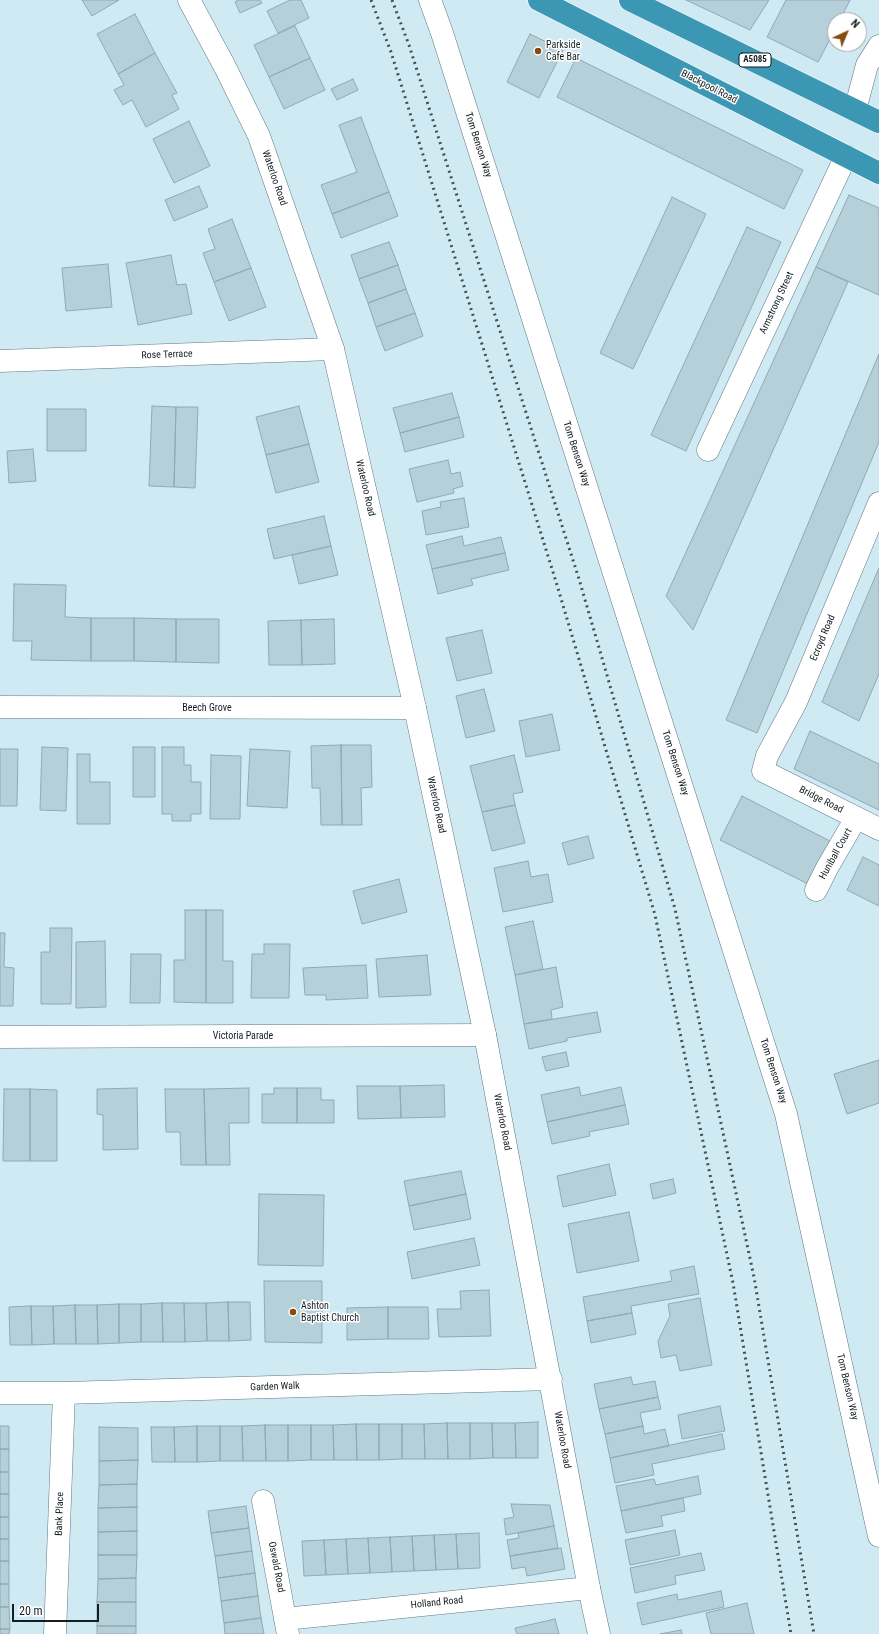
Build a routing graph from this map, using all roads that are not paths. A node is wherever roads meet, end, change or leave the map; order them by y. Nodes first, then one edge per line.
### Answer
1 (190, 0) edge
2 (430, 0) edge
3 (539, 0) edge
4 (630, 0) edge
5 (879, 46) edge
6 (855, 110) junction
7 (879, 122) edge
8 (846, 156) junction
9 (879, 173) edge
10 (333, 349) junction
11 (0, 361) edge
12 (708, 450) dead end
13 (879, 503) edge
14 (0, 707) edge
15 (415, 708) junction
16 (763, 770) joint
17 (856, 818) junction
18 (879, 829) edge
19 (816, 890) dead end
20 (485, 1035) junction
21 (0, 1037) edge
22 (551, 1379) junction
23 (0, 1393) edge
24 (64, 1393) junction
25 (263, 1501) dead end
26 (878, 1530) edge
27 (589, 1588) junction
28 (287, 1626) edge
29 (55, 1634) edge
30 (599, 1634) edge

1 - 10 street, Waterloo Road
2 - 26 street, Tom Benson Way
3 - 8 highway, Blackpool Road
4 - 6 highway, A5085
5 - 6 street
6 - 7 highway, A5085
8 - 9 highway, Blackpool Road
8 - 12 street, Armstrong Street
10 - 11 street, Rose Terrace
10 - 15 street, Waterloo Road
13 - 16 street, Ecroyd Road
14 - 15 street, Beech Grove
15 - 20 street, Waterloo Road
16 - 17 street, Bridge Road
17 - 18 street, Bridge Road
17 - 19 street, Huniball Court
20 - 21 street, Victoria Parade
20 - 22 street, Waterloo Road
22 - 24 street, Garden Walk
22 - 27 street, Waterloo Road
23 - 24 street, Garden Walk
24 - 29 street, Bank Place
25 - 28 street, Oswald Road
27 - 28 street, Holland Road
27 - 30 street, Waterloo Road

